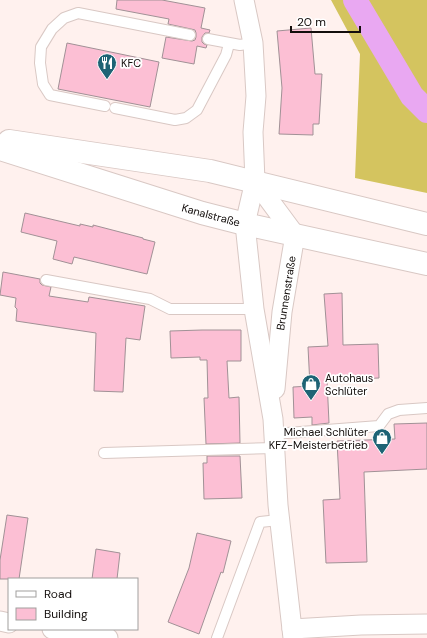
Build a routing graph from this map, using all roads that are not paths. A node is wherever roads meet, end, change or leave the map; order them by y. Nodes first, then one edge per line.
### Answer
1 (244, 0) edge
2 (190, 35) dead end
3 (208, 39) dead end
4 (253, 43) junction
5 (228, 44) junction
6 (105, 106) dead end
7 (115, 108) dead end
8 (0, 140) edge
9 (0, 149) edge
10 (255, 182) junction
11 (245, 224) junction
12 (427, 224) edge
13 (295, 235) junction
14 (427, 264) edge
15 (46, 280) dead end
16 (254, 309) junction
17 (427, 408) edge
18 (274, 434) junction
19 (104, 453) dead end
20 (279, 520) junction
21 (427, 624) edge
22 (56, 630) edge
23 (293, 633) edge
24 (77, 635) edge
25 (108, 638) edge
26 (217, 638) edge

1 - 4 street, Brunnenstraße
2 - 6 lane
3 - 5 lane
4 - 5 lane
4 - 10 street, Brunnenstraße
5 - 7 lane
8 - 10 main road
9 - 11 main road, Kanalstraße
10 - 11 street, Brunnenstraße
10 - 12 main road
10 - 13 street
11 - 13 main road, Kanalstraße
11 - 16 street, Brunnenstraße
13 - 14 main road, Kanalstraße
13 - 18 street, Brunnenstraße
15 - 16 lane
16 - 18 street, Brunnenstraße
17 - 18 lane
18 - 19 lane
18 - 20 street, Brunnenstraße
20 - 23 street, Brunnenstraße
20 - 26 lane
21 - 23 street
22 - 24 street
24 - 25 street

